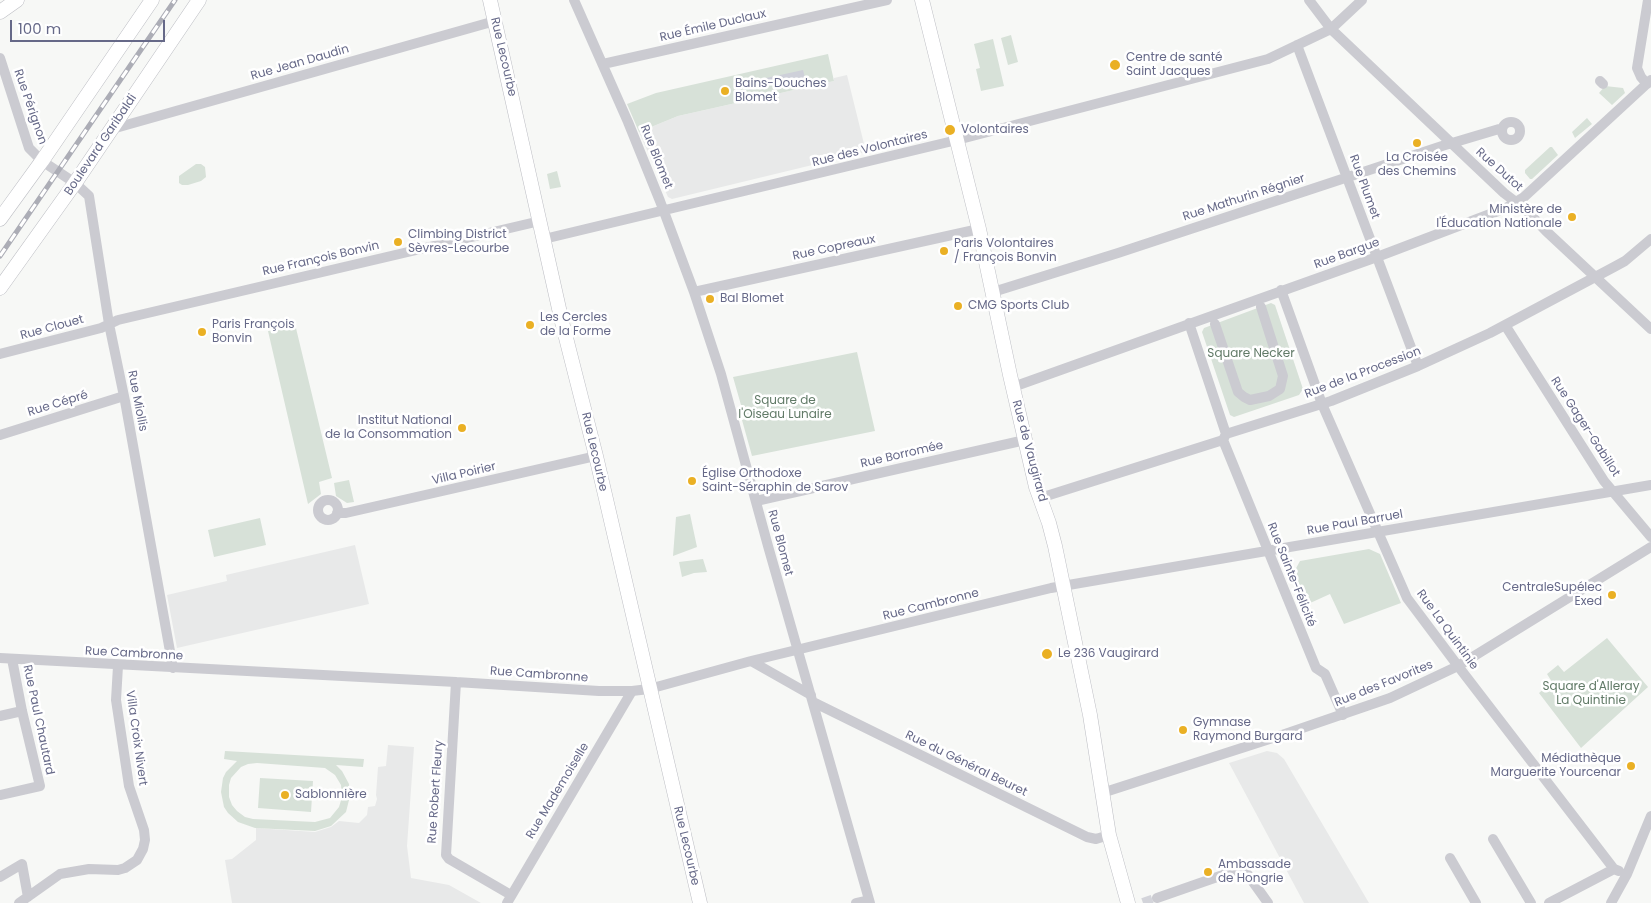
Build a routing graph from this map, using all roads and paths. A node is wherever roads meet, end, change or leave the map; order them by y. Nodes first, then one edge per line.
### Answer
1 (17, 0) edge
2 (152, 0) edge
3 (199, 0) edge
4 (490, 0) edge
5 (574, 0) edge
6 (887, 0) edge
7 (922, 0) edge
8 (1309, 0) edge
9 (1648, 0) edge
10 (1361, 1) edge
11 (0, 12) edge
12 (495, 21) junction
13 (1331, 28) junction
14 (1297, 45) junction
15 (0, 58) edge
16 (603, 64) junction
17 (1649, 82) edge
18 (112, 129) junction
19 (1502, 129) dead end
20 (958, 140) junction
21 (1452, 143) junction
22 (42, 161) junction
23 (1347, 177) junction
24 (75, 182) junction
25 (1517, 203) junction
26 (664, 211) junction
27 (0, 219) edge
28 (540, 221) junction
29 (979, 229) junction
30 (544, 239) junction
31 (1651, 239) edge
32 (1377, 257) junction
33 (1594, 276) junction
34 (0, 288) edge
35 (1281, 290) junction
36 (694, 292) junction
37 (993, 292) junction
38 (1261, 307) dead end
39 (1189, 323) junction
40 (109, 324) junction
41 (1215, 324) dead end
42 (1505, 325) junction
43 (1651, 329) edge
44 (0, 354) edge
45 (1418, 366) junction
46 (1013, 387) junction
47 (124, 396) junction
48 (1322, 404) junction
49 (0, 435) edge
50 (1224, 437) junction
51 (1025, 440) junction
52 (596, 456) junction
53 (1651, 485) edge
54 (1612, 491) junction
55 (1040, 498) junction
56 (756, 501) junction
57 (337, 513) dead end
58 (1379, 531) junction
59 (1651, 537) edge
60 (1651, 547) edge
61 (1267, 551) junction
62 (1064, 586) junction
63 (797, 650) junction
64 (0, 658) edge
65 (12, 659) junction
66 (751, 661) junction
67 (118, 666) junction
68 (1458, 666) junction
69 (173, 668) junction
70 (456, 682) junction
71 (649, 689) junction
72 (632, 692) junction
73 (812, 698) junction
74 (22, 711) junction
75 (1343, 715) junction
76 (0, 716) edge
77 (1102, 793) junction
78 (0, 795) edge
79 (1651, 816) edge
80 (1110, 835) junction
81 (1492, 839) dead end
82 (1450, 858) dead end
83 (1614, 869) junction
84 (1627, 874) junction
85 (0, 877) edge
86 (28, 897) junction
87 (1157, 898) dead end
88 (509, 899) edge
89 (869, 902) edge
90 (19, 903) edge
91 (700, 903) edge
92 (856, 903) edge
93 (1128, 903) edge
94 (1268, 903) edge
95 (1476, 903) edge
96 (1530, 903) edge
97 (1549, 903) edge
98 (1611, 903) edge

1 - 11 main road
2 - 22 main road
3 - 18 main road, Boulevard Garibaldi
4 - 12 main road, Rue Lecourbe
5 - 16 street, Rue Blomet
6 - 16 street, Rue Émile Duclaux
7 - 20 main road, Rue de Vaugirard
8 - 13 street, Rue Dutot
9 - 17 street
10 - 13 street, Rue des Volontaires
12 - 18 street, Rue Jean Daudin
12 - 28 main road, Rue Lecourbe
13 - 14 street, Rue des Volontaires
13 - 21 street, Rue Dutot
14 - 20 street, Rue des Volontaires
14 - 23 street, Rue Plumet
15 - 22 street, Rue Pérignon
16 - 26 street, Rue Blomet
17 - 25 street, Rue Bargue
18 - 24 main road, Boulevard Garibaldi
19 - 21 street, Rue Mathurin Régnier
20 - 26 street, Rue des Volontaires
20 - 29 main road, Rue de Vaugirard
21 - 23 street, Rue Mathurin Régnier
21 - 25 street, Rue Dutot
22 - 24 street, Rue Miollis
22 - 27 main road
23 - 32 street, Rue Plumet
23 - 37 street, Rue Mathurin Régnier
24 - 34 main road, Boulevard Garibaldi
24 - 40 street, Rue Miollis
25 - 32 street, Rue Bargue
25 - 33 street, Rue Dutot
26 - 30 street, Rue des Volontaires
26 - 36 street, Rue Blomet
28 - 30 main road, Rue Lecourbe
28 - 40 street, Rue François Bonvin
29 - 36 street, Rue Copreaux
29 - 37 main road, Rue de Vaugirard
30 - 52 main road, Rue Lecourbe
31 - 33 street, Rue de la Procession
32 - 35 street, Rue Bargue
32 - 45 street, Rue Plumet
33 - 42 street, Rue de la Procession
33 - 43 street, Rue Dutot
35 - 39 street, Rue Bargue
35 - 48 street, Rue La Quintinie
36 - 56 street, Rue Blomet
37 - 46 main road, Rue de Vaugirard
38 - 41 street
39 - 46 street, Rue Bargue
39 - 50 street, Rue Sainte-Félicité
40 - 44 street, Rue Clouet
40 - 47 street, Rue Miollis
42 - 45 street, Rue de la Procession
42 - 54 street, Rue Gager-Gabillot
45 - 48 street, Rue de la Procession
46 - 51 main road, Rue de Vaugirard
47 - 49 street, Rue Cépré
47 - 69 street, Rue Miollis
48 - 50 street, Rue de la Procession
48 - 58 street, Rue La Quintinie
50 - 55 street, Rue de la Procession
50 - 61 street, Rue Sainte-Félicité
51 - 55 main road, Rue de Vaugirard
51 - 56 street, Rue Borromée
52 - 57 street, Villa Poirier
52 - 71 main road, Rue Lecourbe
53 - 54 street, Rue Paul Barruel
54 - 58 street, Rue Paul Barruel
54 - 59 street, Rue Gager-Gabillot
55 - 62 main road, Rue de Vaugirard
56 - 63 street, Rue Blomet
58 - 61 street, Rue Paul Barruel
58 - 68 street, Rue La Quintinie
60 - 68 street, Rue des Favorites
61 - 62 street, Rue Paul Barruel
61 - 75 street, Rue Sainte-Félicité
62 - 63 street, Rue Cambronne
62 - 77 main road, Rue de Vaugirard
63 - 66 street, Rue Cambronne
63 - 73 street, Rue Blomet
64 - 65 street, Rue Cambronne
65 - 67 street, Rue Cambronne
65 - 74 street, Rue Paul Chautard
66 - 71 street, Rue Cambronne
66 - 73 street, Rue du Général Beuret
67 - 69 street, Rue Cambronne
67 - 86 street, Villa Croix Nivert
68 - 75 street, Rue des Favorites
68 - 83 street, Rue La Quintinie
69 - 70 street, Rue Cambronne
70 - 72 street, Rue Cambronne
70 - 88 street, Rue Robert Fleury
71 - 72 street, Rue Cambronne
71 - 91 main road, Rue Lecourbe
72 - 88 street, Rue Mademoiselle
73 - 80 street, Rue du Général Beuret
73 - 89 street, Rue Blomet
74 - 76 street
74 - 78 street, Rue Paul Chautard
75 - 77 street, Rue des Favorites
77 - 80 main road, Rue de Vaugirard
79 - 84 street
80 - 93 main road, Rue de Vaugirard
81 - 96 street
82 - 95 street
83 - 84 street
83 - 97 street
84 - 98 street
85 - 86 street
86 - 90 street, Villa Croix Nivert
87 - 94 street
89 - 92 street

